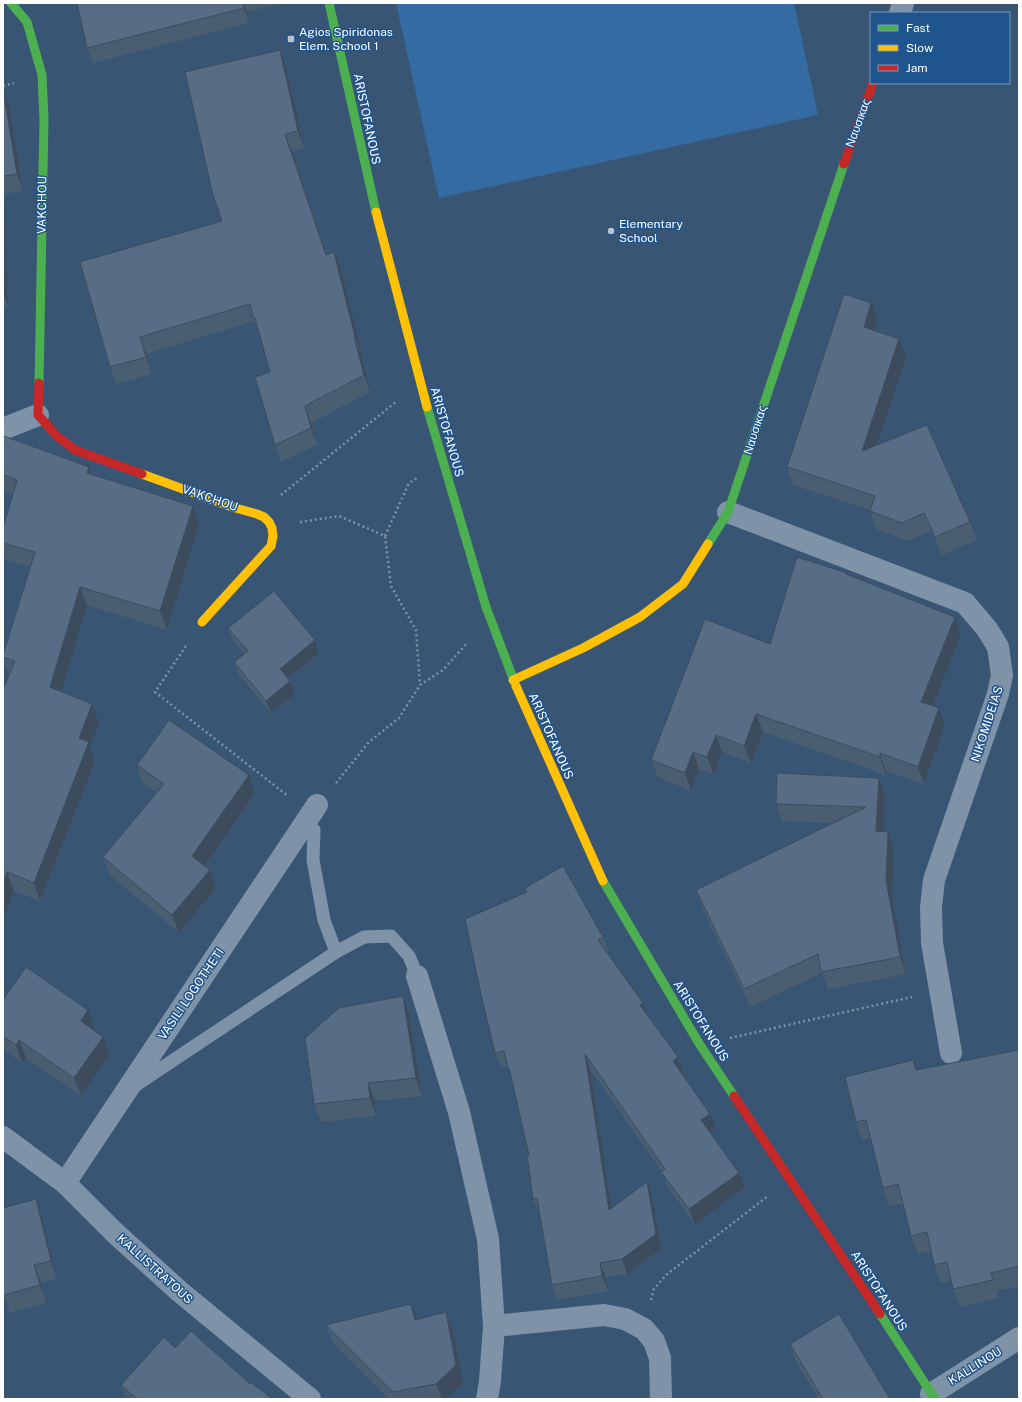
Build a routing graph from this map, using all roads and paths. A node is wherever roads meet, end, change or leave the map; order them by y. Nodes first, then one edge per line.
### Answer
1 (11, 3) edge
2 (329, 3) edge
3 (873, 84) edge
4 (420, 382) junction
5 (38, 415) junction
6 (3, 429) edge
7 (442, 463) junction
8 (278, 498) dead end
9 (728, 512) junction
10 (306, 521) dead end
11 (385, 536) junction
12 (202, 622) joint
13 (495, 632) junction
14 (513, 680) junction
15 (420, 686) junction
16 (311, 815) junction
17 (336, 952) junction
18 (417, 976) joint
19 (940, 991) junction
20 (700, 1045) junction
21 (951, 1053) dead end
22 (126, 1092) junction
23 (3, 1137) edge
24 (791, 1179) junction
25 (65, 1183) junction
26 (494, 1326) junction
27 (644, 1329) junction
28 (1019, 1338) edge
29 (933, 1396) edge
30 (310, 1399) edge
31 (487, 1399) edge
32 (661, 1399) edge

1 - 5 street, VAKCHOU
2 - 4 street, ARISTOFANOUS
3 - 9 street, Ναυσικας
4 - 7 street, ARISTOFANOUS
4 - 8 path
5 - 6 street
5 - 12 street, VAKCHOU
7 - 11 path
7 - 13 street, ARISTOFANOUS
9 - 14 street, Ναυσικας
9 - 19 street, NIKOMIDEIAS
10 - 11 path
11 - 15 path
12 - 16 path
13 - 14 street, ARISTOFANOUS
13 - 15 path
14 - 20 street, ARISTOFANOUS
15 - 16 path
16 - 17 lane
16 - 22 street, VASILI LOGOTHETI
17 - 18 lane
17 - 22 lane
18 - 26 street
19 - 20 path
19 - 21 street, NIKOMIDEIAS
20 - 24 street, ARISTOFANOUS
22 - 25 street, VASILI LOGOTHETI
23 - 25 street, KALLISTRATOUS
24 - 27 path
24 - 29 street, ARISTOFANOUS
25 - 30 street, KALLISTRATOUS
26 - 27 street
26 - 31 street
27 - 32 street
28 - 29 street, KALLINOU

